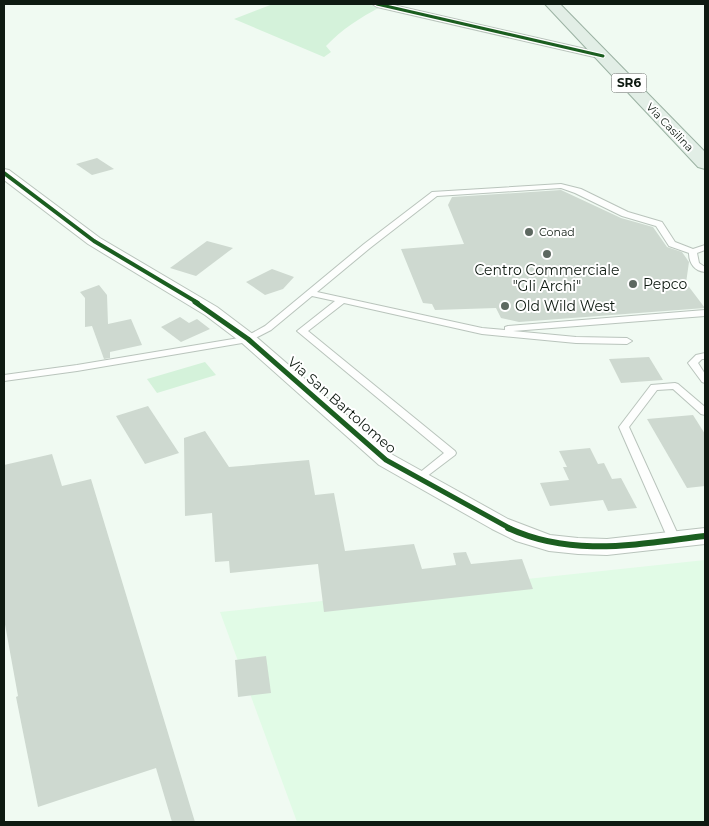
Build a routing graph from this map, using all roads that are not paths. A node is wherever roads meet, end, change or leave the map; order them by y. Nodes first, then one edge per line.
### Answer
1 (377, 4) edge
2 (552, 4) edge
3 (602, 56) junction
4 (705, 163) edge
5 (4, 173) edge
6 (705, 247) edge
7 (693, 252) junction
8 (704, 270) edge
9 (311, 293) junction
10 (342, 300) junction
11 (705, 313) edge
12 (482, 330) junction
13 (248, 339) junction
14 (627, 341) dead end
15 (705, 356) edge
16 (4, 378) edge
17 (705, 380) edge
18 (705, 412) edge
19 (418, 478) junction
20 (705, 536) edge
21 (674, 539) junction

1 - 3 street
2 - 3 main road, Via Casilina / SR6
3 - 4 main road, Via Casilina / SR6
5 - 13 street, Via San Bartolomeo
6 - 7 lane
7 - 8 lane
7 - 9 lane
9 - 10 lane
9 - 13 lane
10 - 12 lane
10 - 19 lane
11 - 12 lane
12 - 14 lane
13 - 16 lane
13 - 19 street, Via San Bartolomeo
15 - 17 lane
18 - 21 lane
19 - 21 street, Via San Bartolomeo
20 - 21 street, Via San Bartolomeo

